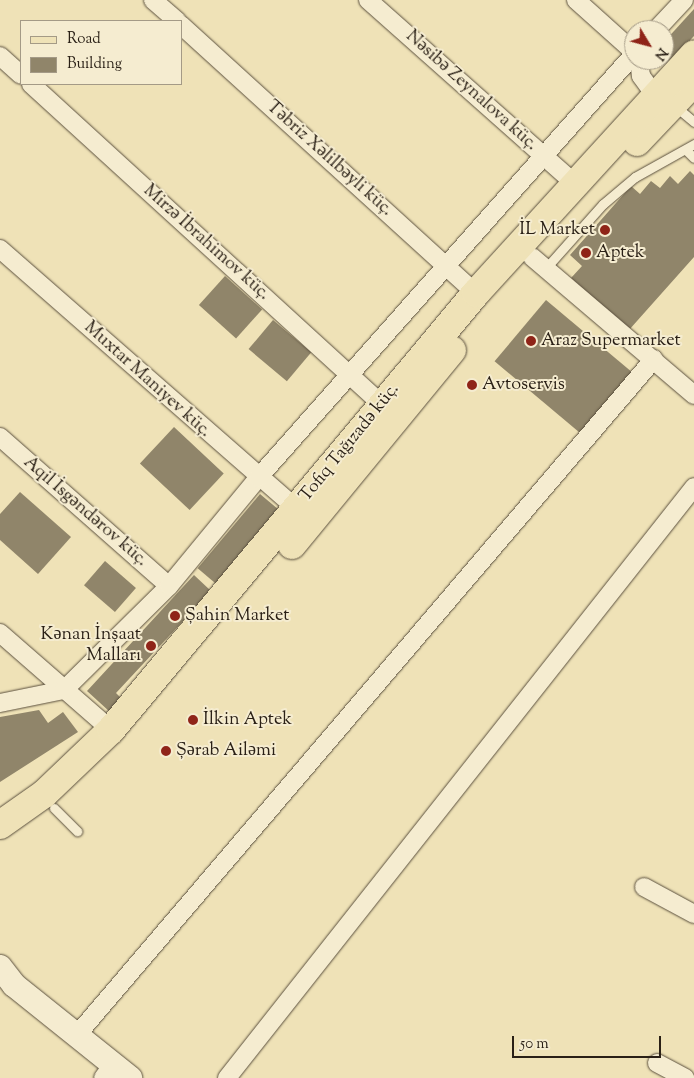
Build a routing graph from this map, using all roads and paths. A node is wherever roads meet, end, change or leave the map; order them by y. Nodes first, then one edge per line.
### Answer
1 (153, 0) edge
2 (368, 0) edge
3 (576, 0) edge
4 (684, 0) edge
5 (176, 20) edge
6 (665, 20) edge
7 (182, 26) edge
8 (624, 44) edge
9 (694, 54) edge
10 (0, 56) edge
11 (624, 65) edge
12 (640, 70) edge
13 (20, 74) edge
14 (694, 82) edge
15 (32, 85) edge
16 (664, 100) junction
17 (694, 122) edge
18 (694, 144) edge
19 (686, 150) junction
20 (546, 157) junction
21 (694, 158) edge
22 (574, 183) junction
23 (0, 249) edge
24 (538, 263) junction
25 (448, 266) junction
26 (476, 292) junction
27 (654, 359) junction
28 (350, 374) junction
29 (694, 394) edge
30 (389, 411) junction
31 (0, 437) edge
32 (258, 478) junction
33 (694, 487) edge
34 (296, 509) junction
35 (170, 586) junction
36 (0, 633) edge
37 (64, 690) junction
38 (0, 703) edge
39 (112, 730) junction
40 (54, 808) junction
41 (0, 825) edge
42 (77, 831) dead end
43 (0, 846) edge
44 (644, 887) dead end
45 (694, 914) edge
46 (0, 967) edge
47 (76, 1036) junction
48 (657, 1063) dead end
49 (115, 1074) edge
50 (227, 1078) edge
51 (685, 1078) edge

1 - 5 street
2 - 20 street, Nəsibə Zeynalova küç.
3 - 8 street
4 - 6 street
7 - 25 street, Təbriz Xəlilbəyli küç.
9 - 16 main road, Tofiq Tağızadə küç.
10 - 13 street
11 - 20 street
12 - 16 street
14 - 16 main road, Tofiq Tağızadə küç.
15 - 28 street, Mirzə İbrahimov küç.
16 - 17 lane
16 - 22 main road, Tofiq Tağızadə küç.
16 - 24 main road, Tofiq Tağızadə küç.
18 - 19 lane
19 - 21 lane
19 - 24 lane
20 - 22 street, Nəsibə Zeynalova küç.
20 - 25 street
22 - 26 main road, Tofiq Tağızadə küç.
23 - 32 street, Muxtar Maniyev küç.
24 - 27 street
24 - 30 main road, Tofiq Tağızadə küç.
25 - 26 street, Təbriz Xəlilbəyli küç.
25 - 28 street
26 - 30 main road, Tofiq Tağızadə küç.
27 - 29 street
27 - 47 street
28 - 30 street, Mirzə İbrahimov küç.
28 - 32 street
30 - 34 main road, Tofiq Tağızadə küç.
30 - 40 main road, Tofiq Tağızadə küç.
31 - 35 street, Aqil İsgəndərov küç.
32 - 34 street, Muxtar Maniyev küç.
32 - 35 street
33 - 50 street
34 - 39 main road, Tofiq Tağızadə küç.
35 - 37 street
36 - 37 street
37 - 38 street
37 - 39 street
39 - 41 main road, Tofiq Tağızadə küç.
40 - 42 lane
40 - 43 main road, Tofiq Tağızadə küç.
44 - 45 street
46 - 47 street
47 - 49 street
48 - 51 street

